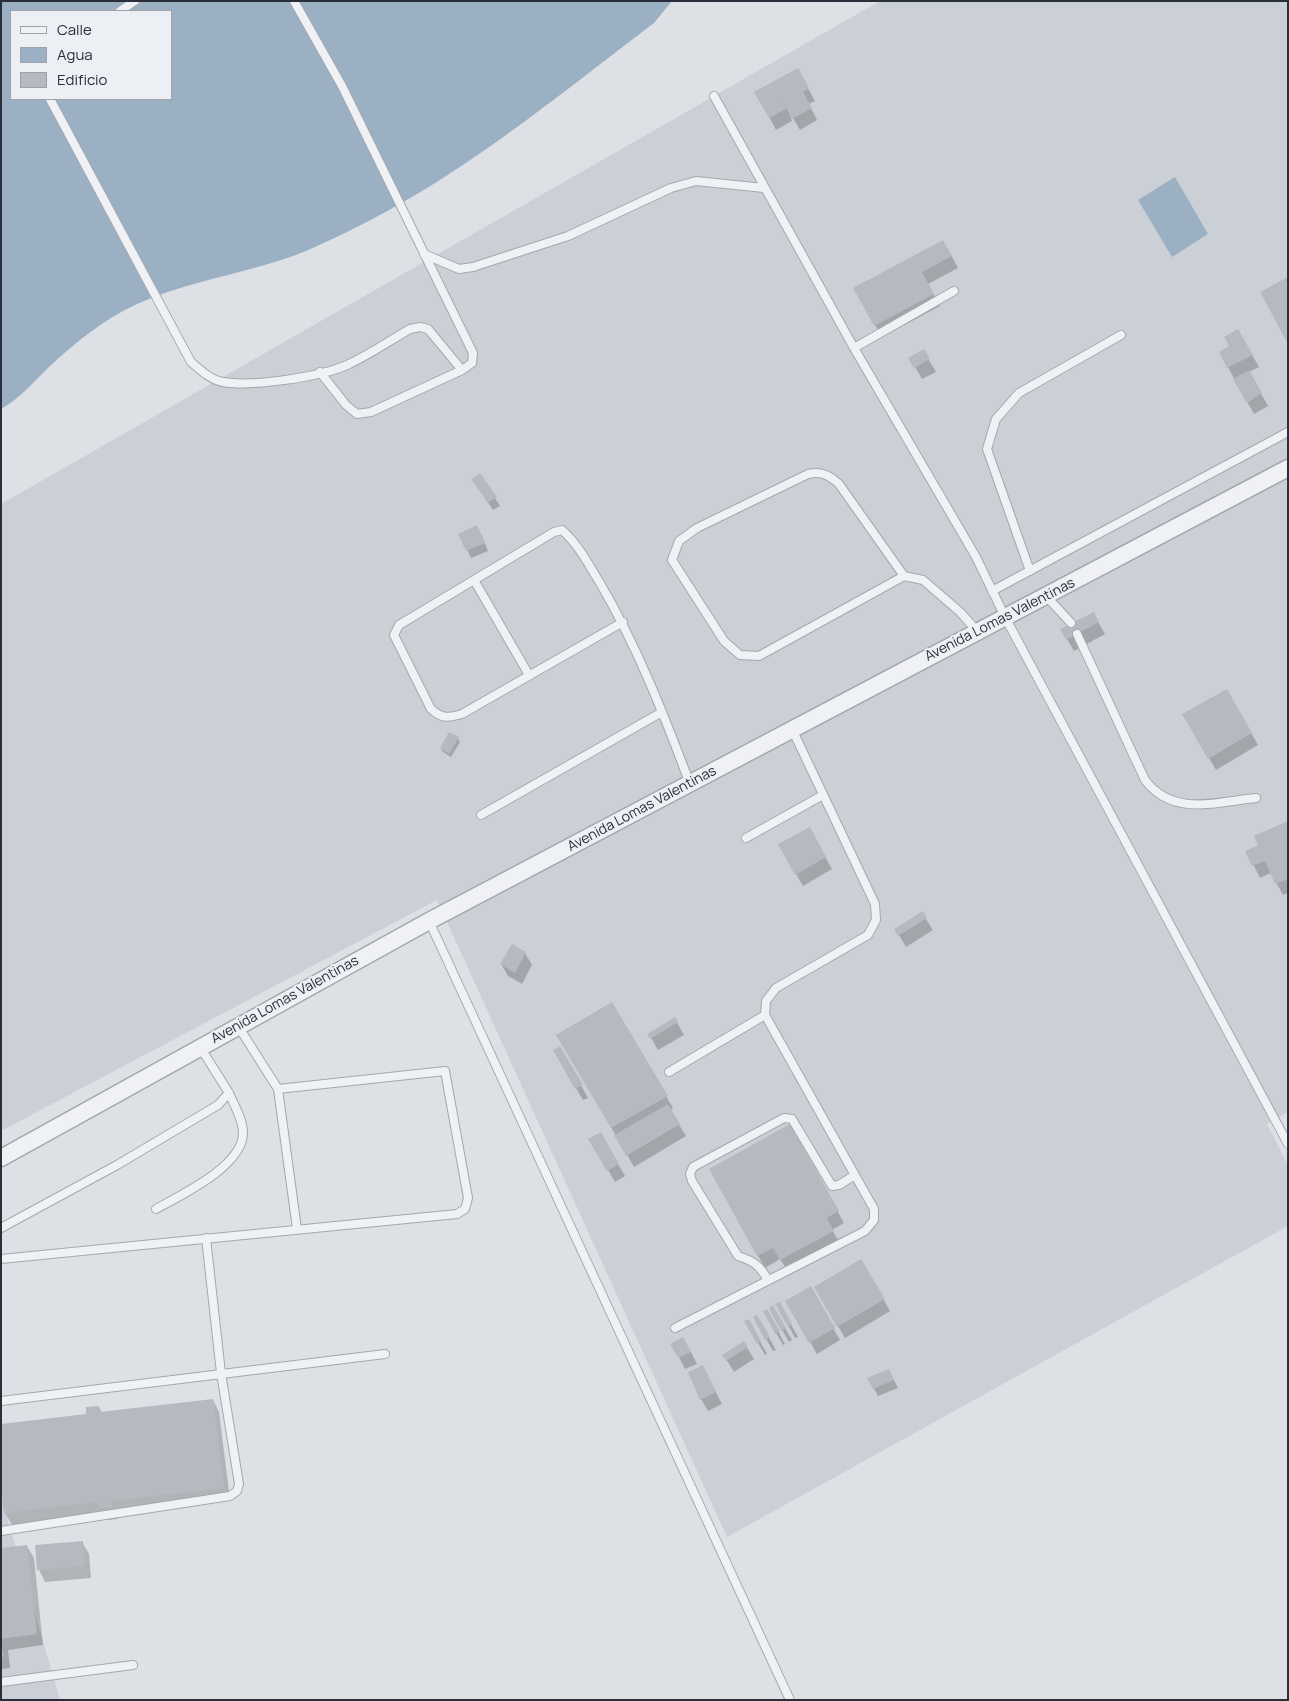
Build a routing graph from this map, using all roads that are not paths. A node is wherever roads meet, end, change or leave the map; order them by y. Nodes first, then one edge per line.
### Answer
1 (135, 1) edge
2 (294, 1) edge
3 (122, 10) edge
4 (714, 96) dead end
5 (51, 100) edge
6 (764, 188) junction
7 (424, 254) junction
8 (954, 290) dead end
9 (1121, 335) dead end
10 (854, 348) junction
11 (462, 370) junction
12 (320, 372) junction
13 (1288, 432) edge
14 (1288, 468) edge
15 (1030, 571) junction
16 (904, 576) junction
17 (474, 580) junction
18 (992, 591) junction
19 (1046, 596) junction
20 (1006, 618) junction
21 (623, 622) junction
22 (1071, 624) dead end
23 (977, 631) junction
24 (1077, 634) dead end
25 (529, 676) junction
26 (662, 712) junction
27 (792, 729) junction
28 (690, 784) junction
29 (824, 795) junction
30 (1256, 798) dead end
31 (481, 815) dead end
32 (746, 838) dead end
33 (429, 920) junction
34 (765, 1016) junction
35 (238, 1026) junction
36 (200, 1047) junction
37 (669, 1072) dead end
38 (278, 1089) junction
39 (229, 1093) junction
40 (1288, 1144) edge
41 (1, 1158) edge
42 (855, 1175) junction
43 (156, 1209) dead end
44 (1, 1228) edge
45 (297, 1229) junction
46 (206, 1238) junction
47 (1, 1259) edge
48 (768, 1280) junction
49 (675, 1328) dead end
50 (385, 1354) dead end
51 (221, 1373) junction
52 (1, 1401) edge
53 (1, 1531) edge
54 (133, 1665) dead end
55 (1, 1682) edge
56 (790, 1700) edge

1 - 3 lane
2 - 7 lane
4 - 6 lane
5 - 12 lane
6 - 7 lane
6 - 10 lane
7 - 11 lane
8 - 10 lane
9 - 15 lane
10 - 18 lane
11 - 12 lane
11 - 12 lane
13 - 15 lane
14 - 19 street, Avenida Lomas Valentinas
15 - 18 lane
16 - 16 lane
16 - 23 lane
17 - 21 lane
17 - 25 lane
17 - 25 lane
18 - 20 lane
19 - 20 street, Avenida Lomas Valentinas
19 - 22 lane
20 - 23 street, Avenida Lomas Valentinas
20 - 40 lane
21 - 25 lane
21 - 26 lane
23 - 27 street, Avenida Lomas Valentinas
24 - 30 lane
26 - 28 lane
26 - 31 lane
27 - 28 street, Avenida Lomas Valentinas
27 - 29 lane
28 - 33 street, Avenida Lomas Valentinas
29 - 32 lane
29 - 34 lane
33 - 35 street, Avenida Lomas Valentinas
33 - 56 lane
34 - 37 lane
34 - 42 lane
35 - 36 street, Avenida Lomas Valentinas
35 - 38 lane
36 - 39 lane
36 - 41 street, Avenida Lomas Valentinas
38 - 45 lane
38 - 45 lane
39 - 43 lane
39 - 44 lane
42 - 48 lane
42 - 48 lane
45 - 46 lane
46 - 47 lane
46 - 51 lane
48 - 49 lane
50 - 51 lane
51 - 52 lane
51 - 53 lane
54 - 55 lane

